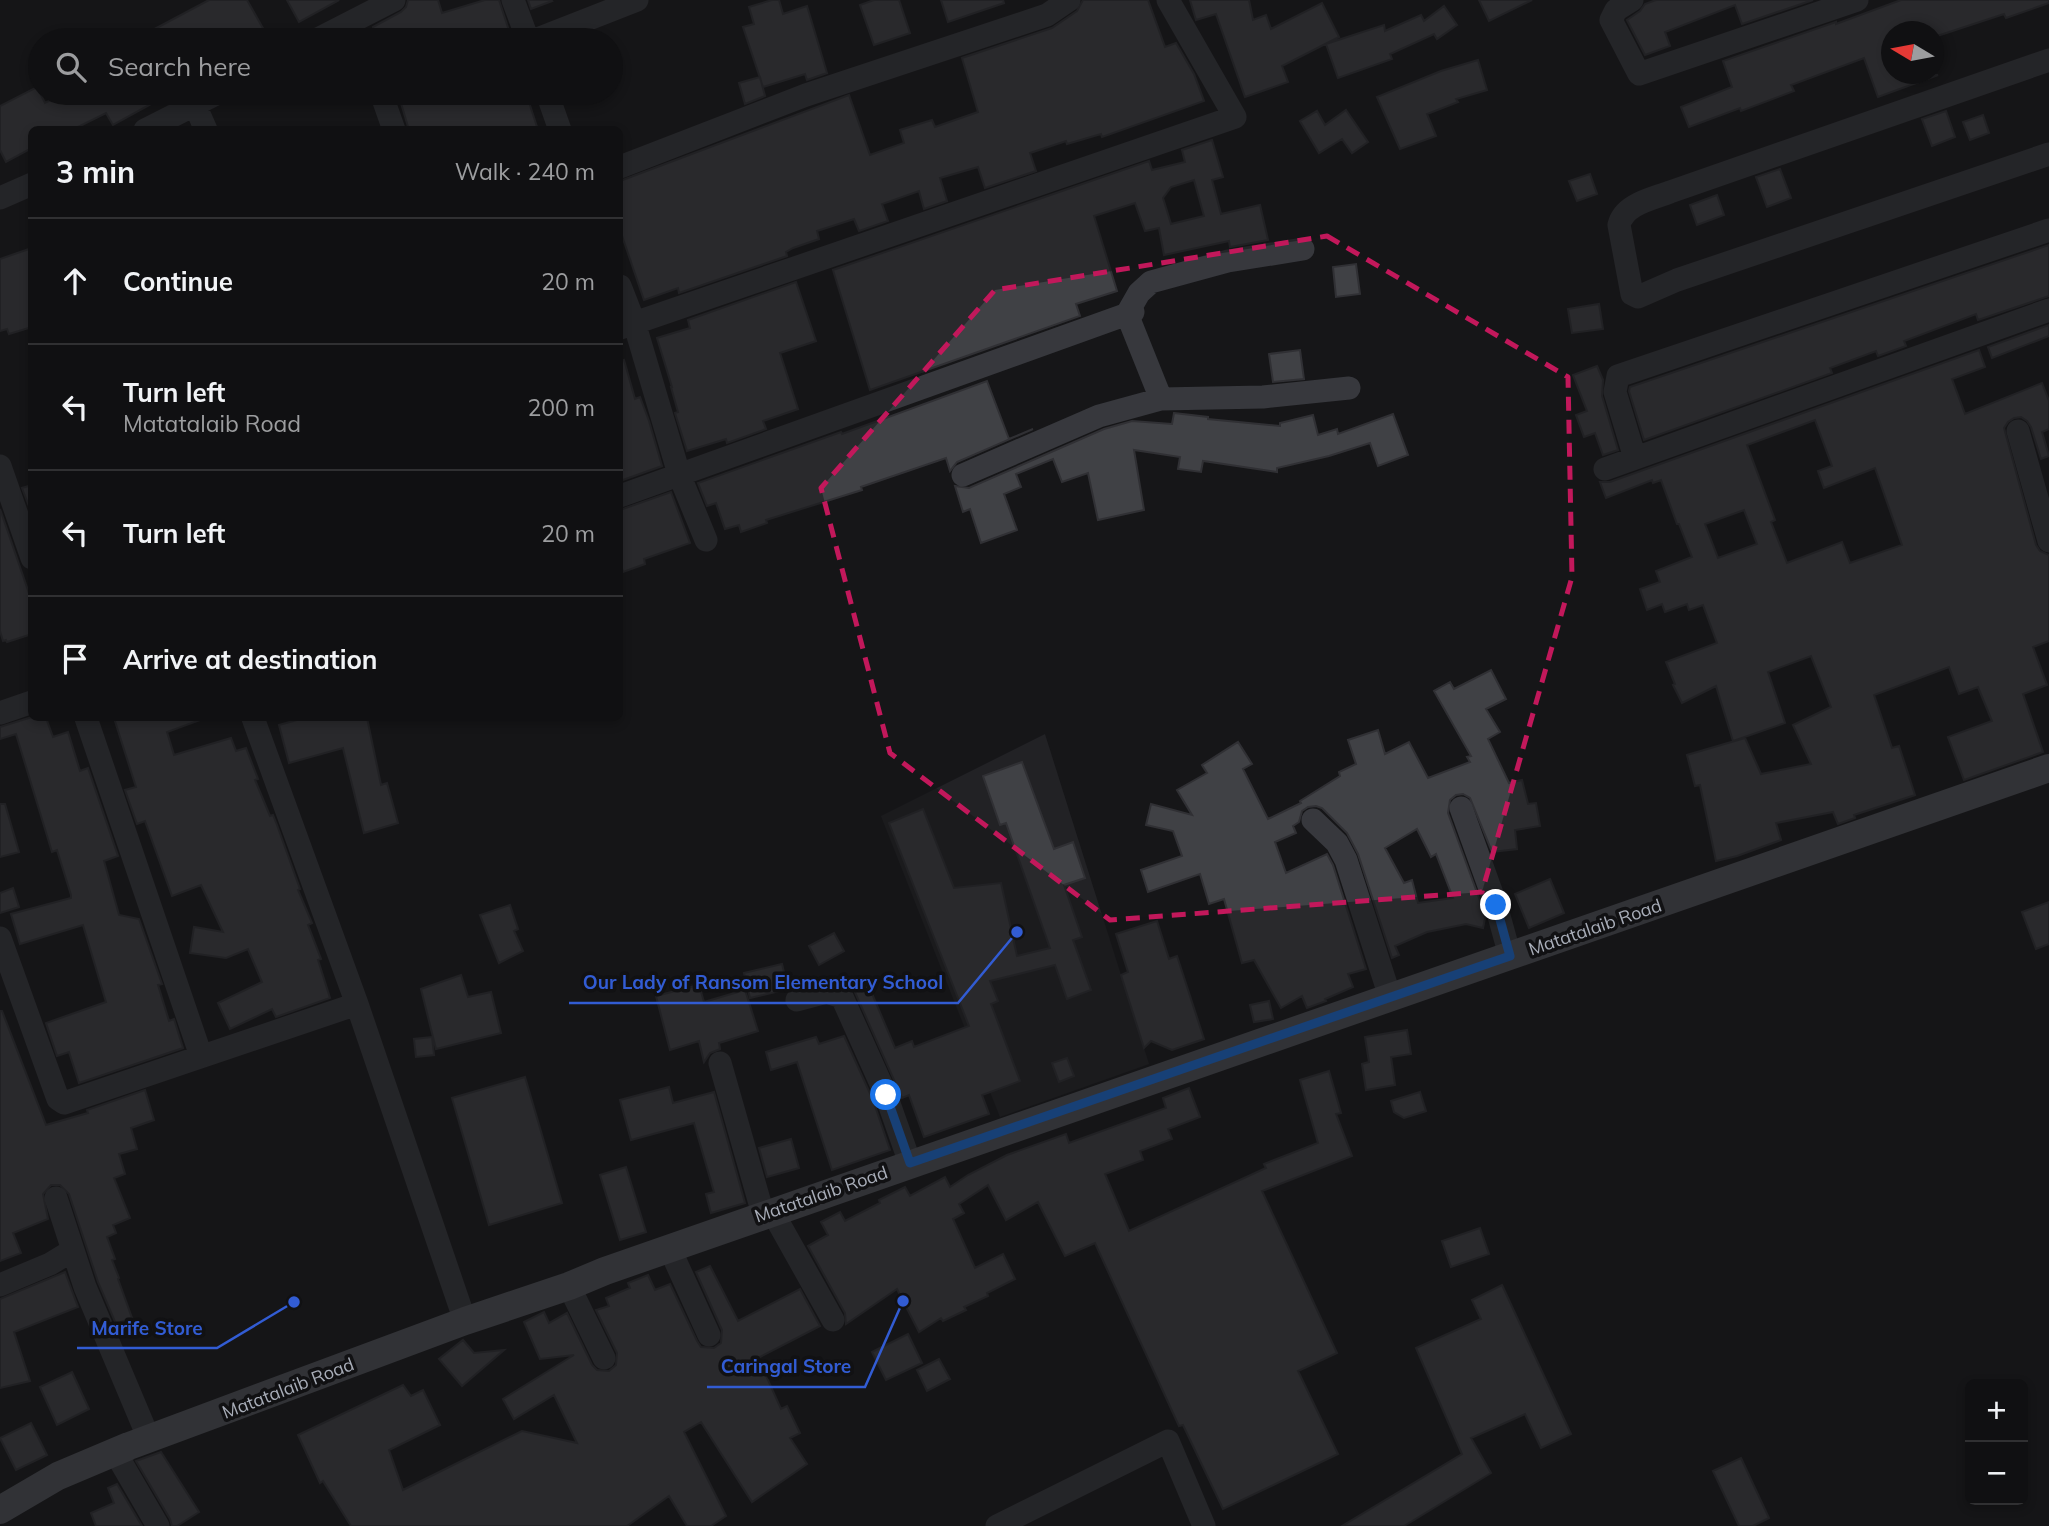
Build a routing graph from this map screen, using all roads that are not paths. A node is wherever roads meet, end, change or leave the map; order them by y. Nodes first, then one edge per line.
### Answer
1 (394, 0) edge
2 (513, 0) edge
3 (637, 0) edge
4 (1069, 0) edge
5 (1168, 0) edge
6 (1632, 0) edge
7 (1857, 0) edge
8 (361, 28) edge
9 (524, 28) edge
10 (566, 28) edge
11 (2049, 60) edge
12 (195, 105) joint
13 (386, 105) edge
14 (551, 105) edge
15 (153, 126) edge
16 (204, 126) edge
17 (393, 126) edge
18 (559, 126) edge
19 (2049, 154) edge
20 (623, 166) edge
21 (28, 186) edge
22 (0, 198) edge
23 (2049, 229) edge
24 (1303, 249) dead end
25 (623, 303) edge
26 (2049, 310) edge
27 (1130, 313) junction
28 (627, 325) edge
29 (1349, 388) dead end
30 (1161, 399) junction
31 (2018, 431) dead end
32 (1635, 458) junction
33 (0, 466) edge
34 (1605, 469) dead end
35 (679, 474) junction
36 (962, 475) dead end
37 (623, 495) edge
38 (706, 540) dead end
39 (2049, 541) edge
40 (28, 546) edge
41 (28, 703) edge
42 (0, 713) edge
43 (87, 721) edge
44 (254, 721) edge
45 (2049, 768) edge
46 (1461, 808) dead end
47 (1312, 820) dead end
48 (0, 938) edge
49 (1510, 956) junction
50 (1390, 997) junction
51 (797, 1000) dead end
52 (358, 1004) junction
53 (201, 1056) junction
54 (720, 1063) dead end
55 (910, 1163) junction
56 (56, 1198) dead end
57 (767, 1212) junction
58 (669, 1247) junction
59 (73, 1250) junction
60 (0, 1285) edge
61 (569, 1286) junction
62 (465, 1321) junction
63 (833, 1321) dead end
64 (709, 1335) dead end
65 (604, 1358) dead end
66 (149, 1439) junction
67 (115, 1452) junction
68 (0, 1510) edge
69 (158, 1526) edge
70 (997, 1526) edge
71 (1204, 1526) edge

1 - 8 street
2 - 9 street
3 - 10 street
4 - 20 street
5 - 28 street
6 - 7 street
11 - 19 street
12 - 15 street
12 - 16 street
13 - 17 street
14 - 18 street
21 - 22 street
23 - 32 street
24 - 27 street
25 - 28 street
26 - 32 street
27 - 30 street
27 - 35 street
28 - 35 street
29 - 30 street
30 - 36 street
31 - 39 street
32 - 34 street
33 - 40 street
35 - 37 street
35 - 38 street
41 - 42 street
43 - 53 street
44 - 52 street
45 - 49 main road, Matatalaib Road
46 - 49 street
47 - 50 street
48 - 53 street
49 - 50 main road, Matatalaib Road
50 - 55 main road, Matatalaib Road
51 - 55 street
52 - 53 street
52 - 62 street
54 - 57 street
55 - 57 main road, Matatalaib Road
56 - 59 street
57 - 58 main road, Matatalaib Road
57 - 63 street
58 - 61 main road, Matatalaib Road
58 - 64 street
59 - 60 street
59 - 66 street
61 - 62 main road, Matatalaib Road
61 - 65 street
62 - 66 main road, Matatalaib Road
66 - 67 main road, Matatalaib Road
67 - 68 main road, Matatalaib Road
67 - 69 street
70 - 71 street

